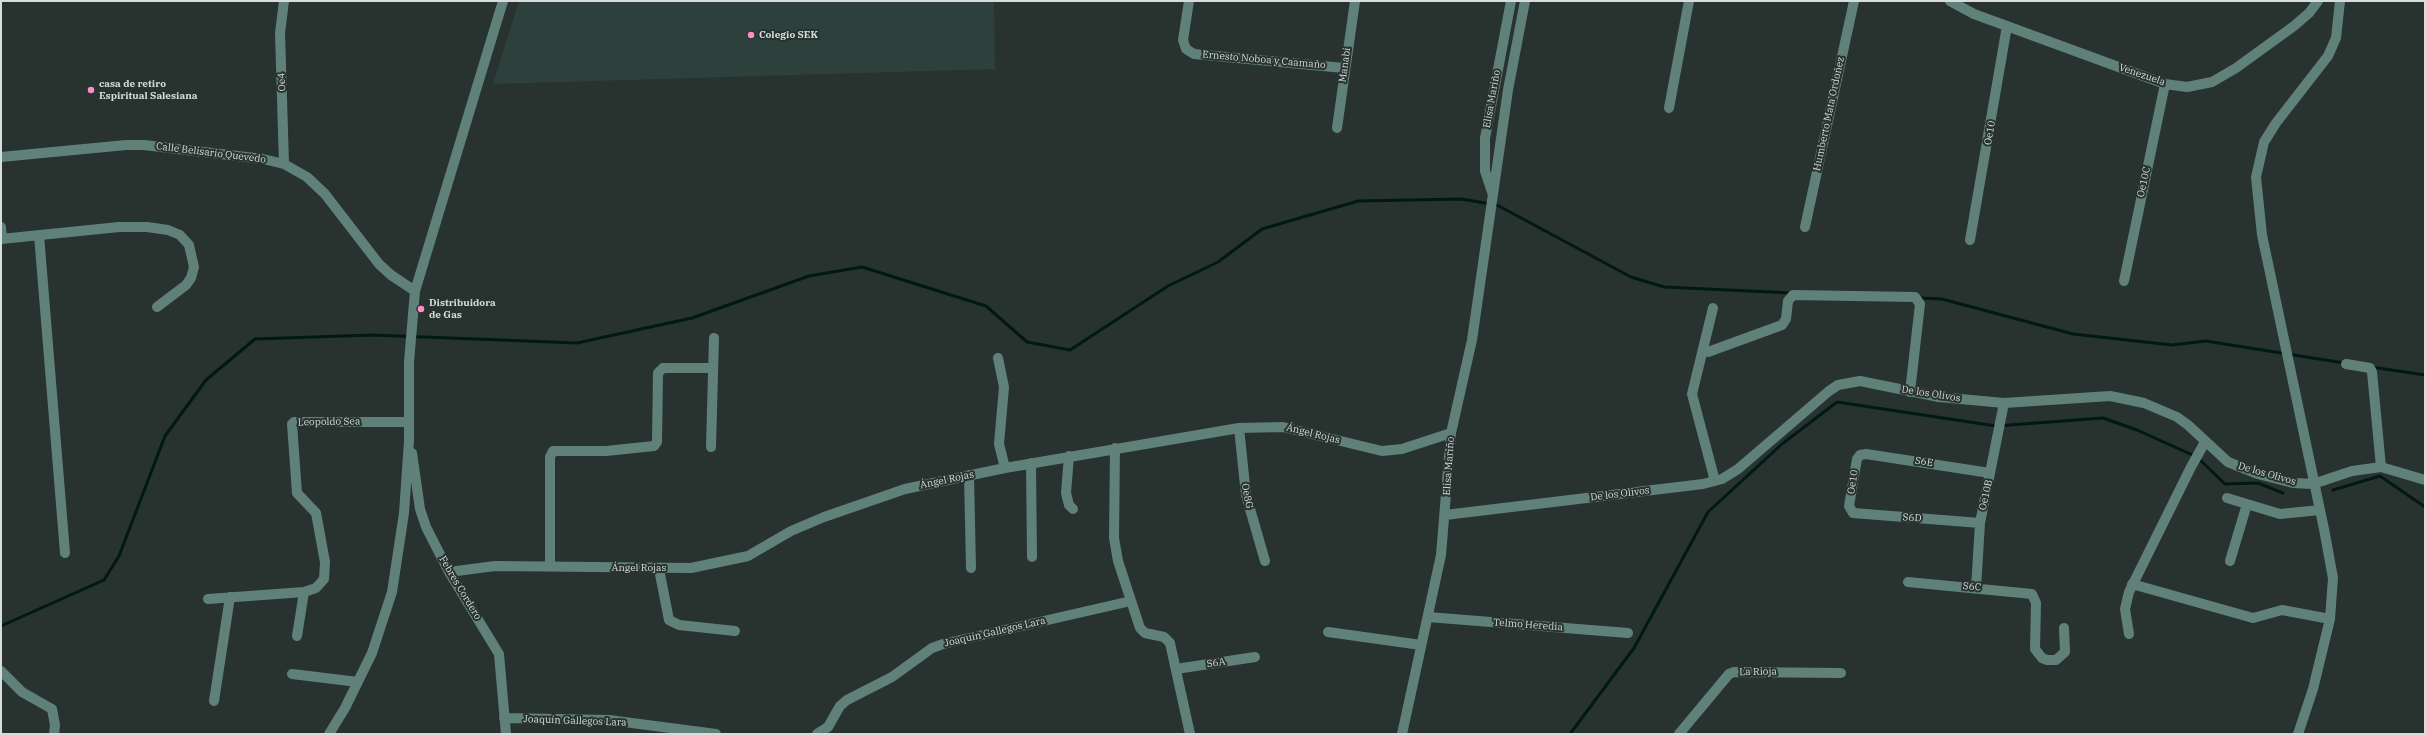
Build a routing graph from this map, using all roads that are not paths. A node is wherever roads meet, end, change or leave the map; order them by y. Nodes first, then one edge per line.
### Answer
1 (284, 1) edge
2 (503, 1) edge
3 (1189, 1) edge
4 (1355, 1) edge
5 (1510, 1) edge
6 (1525, 1) edge
7 (1689, 1) edge
8 (1854, 1) edge
9 (1950, 1) edge
10 (2318, 1) edge
11 (2340, 1) edge
12 (2007, 26) junction
13 (1344, 68) junction
14 (2165, 84) junction
15 (1493, 89) junction
16 (1508, 90) junction
17 (1669, 108) dead end
18 (1337, 128) dead end
19 (1, 157) edge
20 (284, 164) junction
21 (1493, 197) junction
22 (1, 227) edge
23 (1806, 227) dead end
24 (39, 235) junction
25 (2, 239) edge
26 (1970, 240) dead end
27 (2124, 281) dead end
28 (415, 291) junction
29 (157, 307) dead end
30 (1713, 308) dead end
31 (714, 338) dead end
32 (1708, 352) dead end
33 (998, 358) dead end
34 (2346, 364) dead end
35 (712, 368) junction
36 (1910, 392) junction
37 (2002, 403) junction
38 (409, 422) junction
39 (1239, 428) junction
40 (1451, 433) junction
41 (409, 441) junction
42 (2202, 446) junction
43 (711, 448) dead end
44 (1115, 448) junction
45 (1070, 456) junction
46 (1858, 457) joint
47 (1031, 463) junction
48 (2381, 467) junction
49 (1005, 468) junction
50 (1988, 472) junction
51 (969, 475) junction
52 (2425, 480) edge
53 (1715, 481) junction
54 (2313, 484) junction
55 (2227, 498) dead end
56 (2247, 504) junction
57 (1849, 506) joint
58 (1073, 509) dead end
59 (2320, 510) junction
60 (1445, 515) junction
61 (1977, 523) junction
62 (65, 552) dead end
63 (1032, 557) dead end
64 (1265, 561) dead end
65 (2230, 561) dead end
66 (550, 567) junction
67 (971, 568) dead end
68 (659, 569) junction
69 (449, 572) junction
70 (1908, 582) dead end
71 (2132, 584) junction
72 (1973, 587) junction
73 (304, 592) junction
74 (230, 597) junction
75 (208, 599) dead end
76 (1131, 601) junction
77 (1428, 618) junction
78 (2330, 619) junction
79 (2064, 628) dead end
80 (735, 631) dead end
81 (1328, 632) dead end
82 (1628, 633) dead end
83 (2129, 634) dead end
84 (297, 636) dead end
85 (1421, 645) junction
86 (1255, 657) dead end
87 (1176, 669) junction
88 (1, 671) edge
89 (1841, 673) dead end
90 (292, 674) dead end
91 (358, 682) junction
92 (214, 700) dead end
93 (504, 718) junction
94 (54, 734) edge
95 (329, 734) edge
96 (506, 734) edge
97 (716, 734) edge
98 (817, 734) edge
99 (1190, 734) edge
100 (1402, 734) edge
101 (1679, 734) edge
102 (2298, 734) edge

1 - 20 street, Oe4
2 - 28 street
3 - 13 street, Ernesto Noboa y Caamaño
4 - 13 street, Manabi
5 - 15 street, Elisa Mariño
6 - 16 street, Elisa Mariño
7 - 17 street
8 - 23 street, Humberto Mata Ordoñez
9 - 12 street, Venezuela
10 - 14 street, Venezuela
11 - 54 street
12 - 14 street, Venezuela
12 - 26 street, Oe10
13 - 18 street, Manabi
14 - 27 street, Oe10C
15 - 16 street
15 - 21 street, Elisa Mariño
16 - 21 street, Elisa Mariño
19 - 20 street, Calle Belisario Quevedo
20 - 28 street, Calle Belisario Quevedo
21 - 40 street, Elisa Mariño
22 - 25 street
24 - 25 street
24 - 29 street
24 - 62 street
28 - 38 street
30 - 53 street
31 - 35 street
32 - 36 street
33 - 49 street
34 - 48 street
35 - 43 street
35 - 66 street
36 - 37 street, De los Olivos
36 - 53 street, De los Olivos
37 - 42 street, De los Olivos
37 - 50 street, Oe10B
38 - 41 street
38 - 73 street, Leopoldo Sea
39 - 40 street, Ángel Rojas
39 - 44 street, Ángel Rojas
39 - 64 street, Oe8G
40 - 60 street, Elisa Mariño
41 - 69 street, Febres Cordero
41 - 91 street
42 - 54 street, De los Olivos
42 - 71 street
44 - 45 street, Ángel Rojas
44 - 76 street
45 - 47 street, Ángel Rojas
45 - 58 street
46 - 50 street, S6E
46 - 57 street, Oe10
47 - 49 street, Ángel Rojas
47 - 63 street
48 - 52 street, De los Olivos
48 - 54 street, De los Olivos
49 - 51 street, Ángel Rojas
50 - 61 street, Oe10B
51 - 67 street
51 - 68 street, Ángel Rojas
53 - 60 street, De los Olivos
54 - 59 street
55 - 56 street
56 - 59 street
56 - 65 street
57 - 61 street, S6D
59 - 78 street
60 - 77 street, Elisa Mariño
61 - 72 street, Oe10B
66 - 68 street, Ángel Rojas
66 - 69 street, Ángel Rojas
68 - 80 street
69 - 93 street, Febres Cordero
70 - 72 street, S6C
71 - 78 street
71 - 83 street
72 - 79 street, S6C
73 - 74 street
73 - 84 street
74 - 75 street
74 - 92 street
76 - 87 street
76 - 98 street, Joaquín Gallegos Lara
77 - 82 street, Telmo Heredia
77 - 85 street, Elisa Mariño
78 - 102 street
81 - 85 street
85 - 100 street, Elisa Mariño
86 - 87 street, S6A
87 - 99 street
88 - 94 street
89 - 101 street, La Rioja
90 - 91 street
91 - 95 street
93 - 96 street, Febres Cordero
93 - 97 street, Joaquín Gallegos Lara

